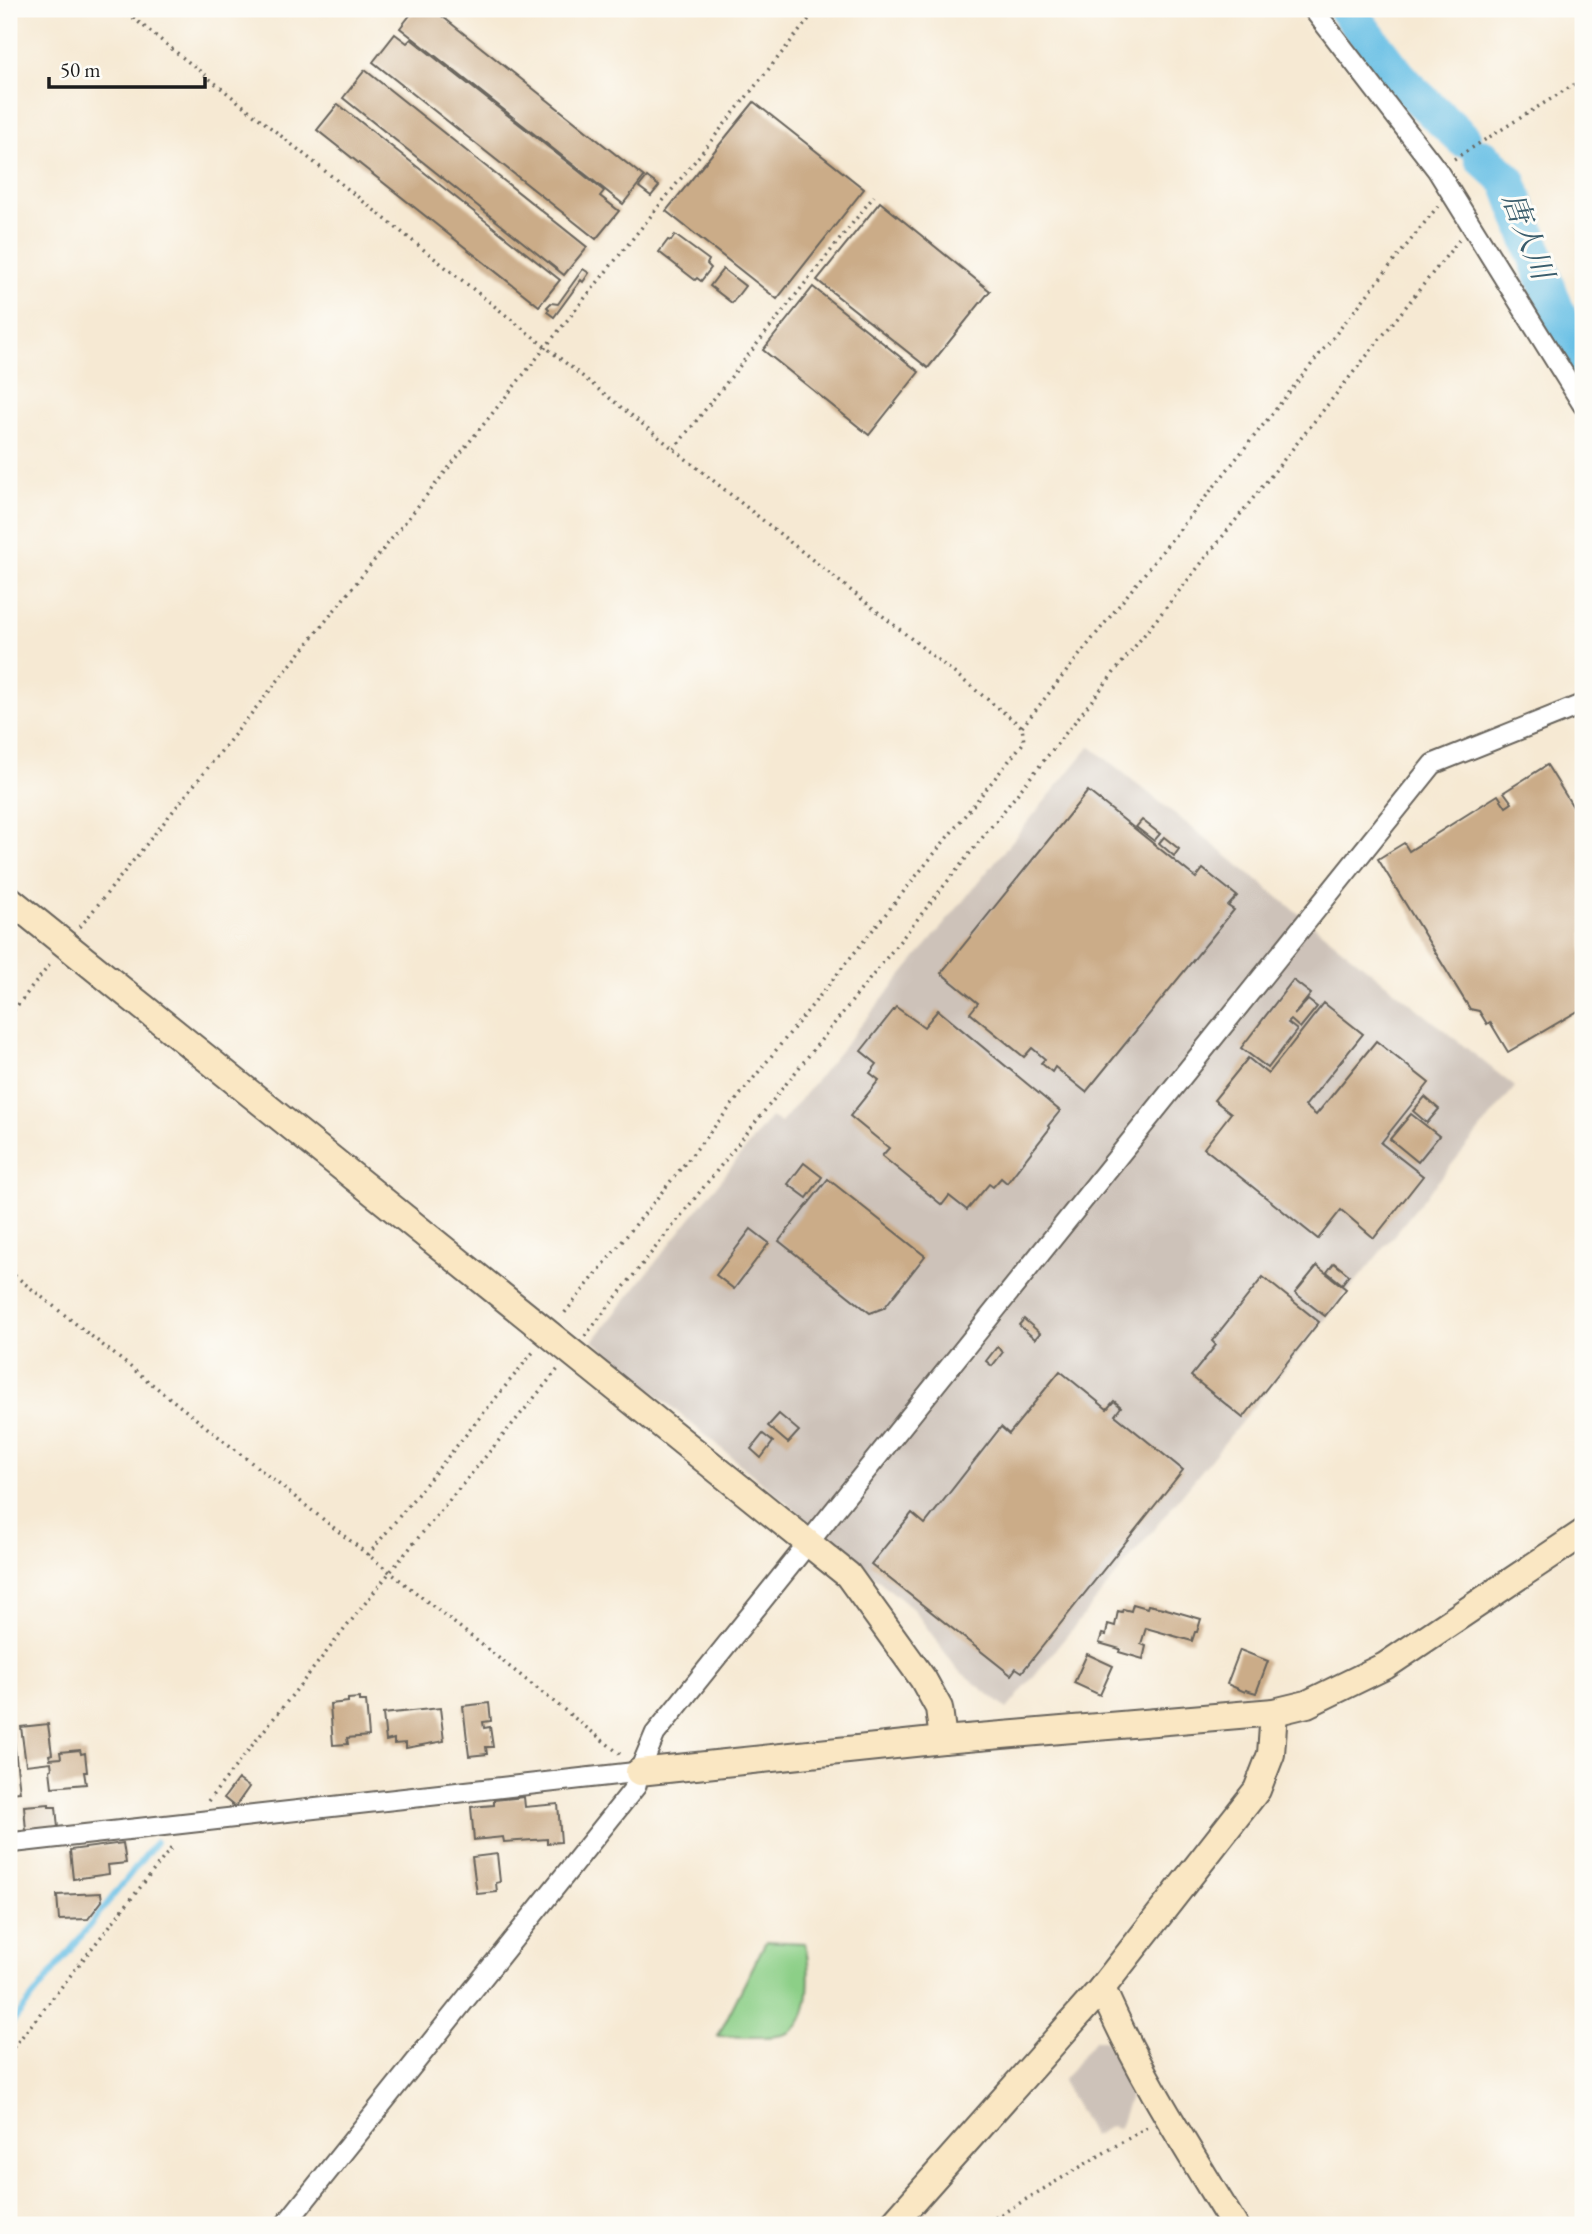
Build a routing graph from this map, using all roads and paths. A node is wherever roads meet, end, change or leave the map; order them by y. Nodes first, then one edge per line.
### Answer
1 (122, 9) edge
2 (817, 9) edge
3 (1313, 9) edge
4 (1583, 79) edge
5 (1437, 170) junction
6 (1451, 190) junction
7 (874, 196) dead end
8 (1471, 224) junction
9 (547, 347) junction
10 (1583, 405) edge
11 (674, 449) junction
12 (1583, 704) edge
13 (1022, 727) junction
14 (9, 898) edge
15 (66, 945) junction
16 (9, 1016) edge
17 (9, 1271) edge
18 (548, 1333) junction
19 (572, 1353) junction
20 (1583, 1532) edge
21 (808, 1541) junction
22 (368, 1555) junction
23 (390, 1572) junction
24 (1274, 1712) junction
25 (943, 1740) junction
26 (639, 1772) junction
27 (190, 1822) junction
28 (9, 1843) edge
29 (1102, 1988) junction
30 (9, 2053) edge
31 (1167, 2114) junction
32 (285, 2225) edge
33 (892, 2225) edge
34 (983, 2225) edge
35 (1234, 2225) edge

1 - 9 path
2 - 9 path
3 - 5 street
4 - 5 path
5 - 6 street
6 - 8 street
6 - 13 path
7 - 11 path
8 - 10 street
8 - 19 path
9 - 11 path
9 - 15 path
11 - 13 path
12 - 21 street
13 - 18 path
14 - 15 street
15 - 16 path
15 - 18 street
17 - 22 path
18 - 19 street
18 - 22 path
19 - 21 street
19 - 23 path
20 - 24 street
21 - 25 street
21 - 26 street
22 - 23 path
23 - 26 path
23 - 27 path
24 - 25 street
24 - 29 street
25 - 26 street
26 - 27 street
26 - 32 street
27 - 28 street
27 - 30 path
29 - 31 street
29 - 33 street
31 - 34 path
31 - 35 street

